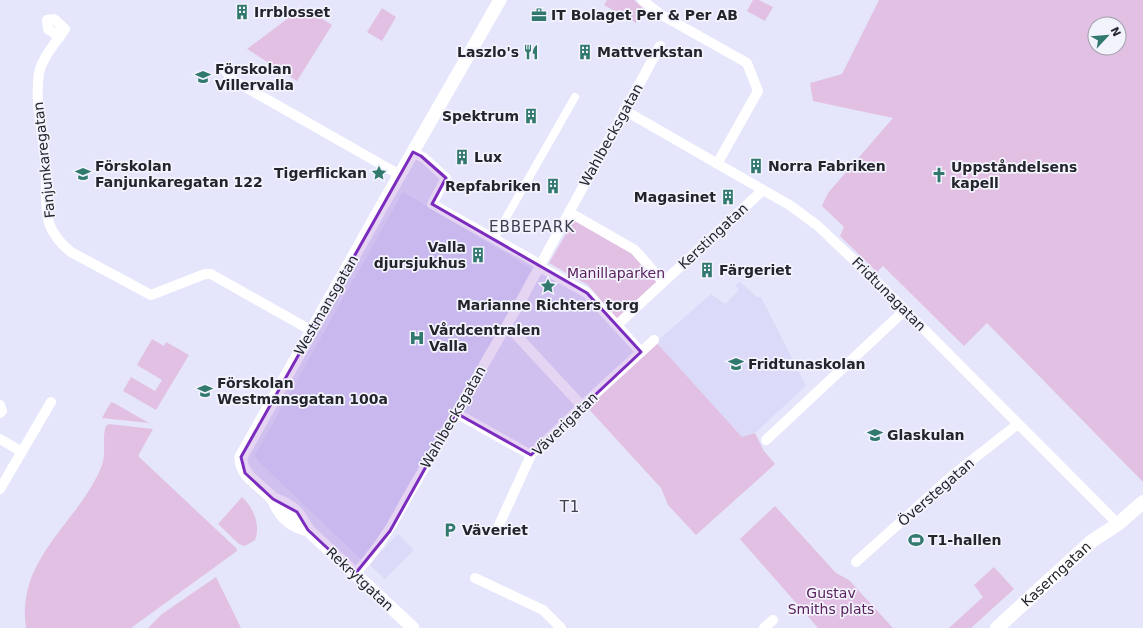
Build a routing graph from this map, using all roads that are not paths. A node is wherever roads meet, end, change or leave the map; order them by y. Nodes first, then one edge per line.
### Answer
1 (500, 0) edge
2 (642, 0) edge
3 (60, 36) dead end
4 (660, 46) dead end
5 (226, 71) dead end
6 (575, 97) dead end
7 (624, 110) junction
8 (413, 152) junction
9 (717, 164) junction
10 (400, 175) junction
11 (763, 190) junction
12 (569, 212) junction
13 (494, 239) junction
14 (540, 266) junction
15 (663, 282) junction
16 (905, 310) junction
17 (507, 325) junction
18 (617, 325) junction
19 (312, 331) junction
20 (654, 340) dead end
21 (641, 352) junction
22 (51, 402) dead end
23 (0, 406) edge
24 (582, 406) junction
25 (456, 413) junction
26 (0, 414) edge
27 (1018, 424) junction
28 (0, 439) edge
29 (766, 440) dead end
30 (22, 452) junction
31 (531, 455) junction
32 (241, 457) joint
33 (0, 489) edge
34 (1143, 502) edge
35 (1118, 524) junction
36 (499, 525) dead end
37 (856, 562) dead end
38 (356, 574) junction
39 (474, 578) dead end
40 (773, 620) dead end
41 (413, 628) edge
42 (561, 628) edge
43 (764, 628) edge
44 (997, 628) edge
45 (1007, 628) edge

1 - 8 street, Westmansgatan
2 - 9 street
3 - 19 street, Fanjunkaregatan
4 - 7 street, Wahlbecksgatan
5 - 10 street
6 - 13 street
7 - 9 street, Fridtunagatan
7 - 12 street, Wahlbecksgatan
8 - 10 street, Westmansgatan
8 - 13 street
9 - 11 street, Fridtunagatan
10 - 19 street, Westmansgatan
11 - 15 street, Kerstingatan
11 - 16 street, Fridtunagatan
12 - 14 street, Wahlbecksgatan
12 - 15 street
13 - 14 street
14 - 17 street, Wahlbecksgatan
14 - 18 street
15 - 18 street, Kerstingatan
16 - 27 street, Fridtunagatan
16 - 29 street
17 - 24 street
17 - 25 street, Wahlbecksgatan
18 - 21 street
19 - 32 street, Westmansgatan
20 - 21 street, Väverigatan
21 - 24 street, Väverigatan
22 - 30 street
23 - 26 street
24 - 31 street, Väverigatan
25 - 31 street
25 - 38 street, Wahlbecksgatan
27 - 35 street, Fridtunagatan
27 - 37 street, Överstegatan
28 - 30 street
30 - 33 street
31 - 36 street, Väverigatan
32 - 38 street, Rekrytgatan
34 - 35 main road, Kaserngatan
35 - 44 main road, Kaserngatan
35 - 45 main road, Kaserngatan
38 - 41 street, Rekrytgatan
39 - 42 street
40 - 43 street

